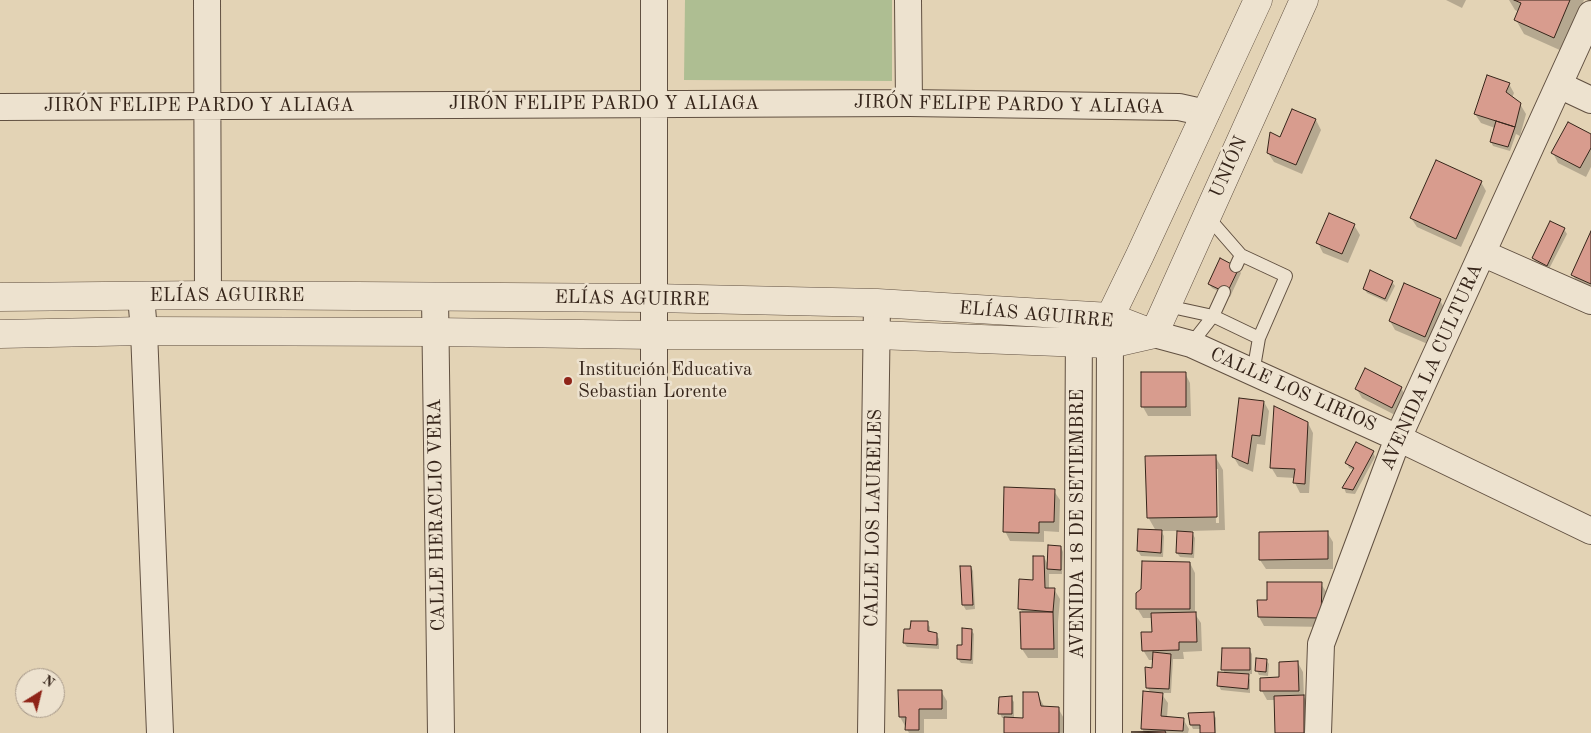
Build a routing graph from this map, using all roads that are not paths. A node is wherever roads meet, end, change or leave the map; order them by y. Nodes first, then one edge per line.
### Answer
1 (207, 0) edge
2 (654, 0) edge
3 (908, 0) edge
4 (1258, 0) edge
5 (1304, 0) edge
6 (1591, 14) edge
7 (1558, 85) junction
8 (1591, 100) edge
9 (908, 103) junction
10 (654, 104) junction
11 (207, 106) junction
12 (0, 107) edge
13 (1206, 113) junction
14 (1207, 216) junction
15 (1482, 253) junction
16 (1224, 292) dead end
17 (208, 295) junction
18 (141, 296) junction
19 (0, 297) edge
20 (435, 298) junction
21 (653, 298) junction
22 (1591, 302) edge
23 (877, 303) junction
24 (1167, 306) junction
25 (1079, 315) junction
26 (1213, 316) junction
27 (1110, 317) junction
28 (144, 331) junction
29 (435, 332) junction
30 (0, 334) edge
31 (1154, 334) junction
32 (654, 335) junction
33 (877, 335) junction
34 (1260, 338) junction
35 (1078, 344) junction
36 (1110, 344) junction
37 (1191, 344) junction
38 (1253, 373) junction
39 (1398, 438) junction
40 (1591, 531) edge
41 (160, 733) edge
42 (441, 733) edge
43 (654, 733) edge
44 (871, 733) edge
45 (1077, 733) edge
46 (1109, 733) edge
47 (1318, 733) edge

1 - 11 street
2 - 10 street
3 - 9 street
4 - 13 street
5 - 14 street, UNIÓN
6 - 7 street, AVENIDA LA CULTURA
7 - 8 street
7 - 15 street, AVENIDA LA CULTURA
9 - 10 street, JIRÓN FELIPE PARDO Y ALIAGA
9 - 13 street, JIRÓN FELIPE PARDO Y ALIAGA
10 - 11 street, JIRÓN FELIPE PARDO Y ALIAGA
10 - 21 street
11 - 12 street, JIRÓN FELIPE PARDO Y ALIAGA
11 - 17 street
13 - 27 street
14 - 24 street, UNIÓN
14 - 34 lane
15 - 22 street
15 - 39 street, AVENIDA LA CULTURA
16 - 26 lane
17 - 18 street, ELÍAS AGUIRRE
17 - 20 street, ELÍAS AGUIRRE
18 - 19 street, ELÍAS AGUIRRE
18 - 28 street
20 - 21 street, ELÍAS AGUIRRE
20 - 29 street, CALLE HERACLIO VERA
21 - 23 street, ELÍAS AGUIRRE
21 - 32 street
23 - 25 street, ELÍAS AGUIRRE
23 - 33 street, CALLE LOS LAURELES
24 - 26 lane
24 - 31 street, UNIÓN
25 - 27 street, ELÍAS AGUIRRE
25 - 35 street, AVENIDA 18 DE SETIEMBRE
26 - 34 lane
26 - 37 lane
27 - 31 street, ELÍAS AGUIRRE
27 - 36 street, AVENIDA 18 DE SETIEMBRE
28 - 29 street, ELÍAS AGUIRRE
28 - 30 street, ELÍAS AGUIRRE
28 - 41 street
29 - 32 street, ELÍAS AGUIRRE
29 - 42 street, CALLE HERACLIO VERA
31 - 36 street, ELÍAS AGUIRRE
31 - 37 street, CALLE LOS LIRIOS
32 - 33 street, ELÍAS AGUIRRE
32 - 43 street
33 - 35 street, ELÍAS AGUIRRE
33 - 44 street, CALLE LOS LAURELES
34 - 38 lane
35 - 36 street, ELÍAS AGUIRRE
35 - 45 street, AVENIDA 18 DE SETIEMBRE
36 - 46 street, AVENIDA 18 DE SETIEMBRE
37 - 38 street, CALLE LOS LIRIOS
38 - 39 street, CALLE LOS LIRIOS
39 - 40 street, CALLE LOS LIRIOS
39 - 47 street, AVENIDA LA CULTURA

